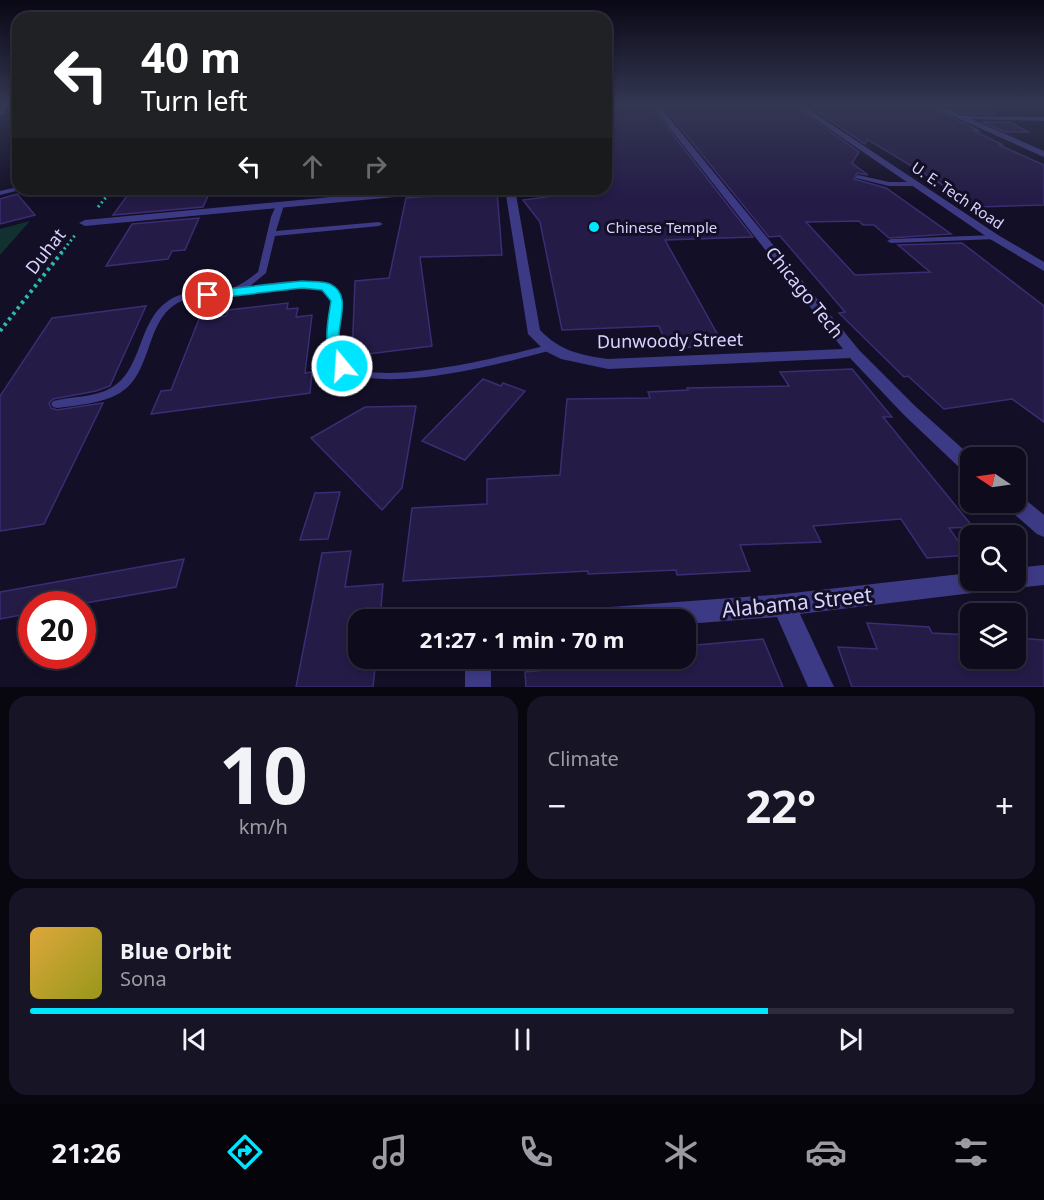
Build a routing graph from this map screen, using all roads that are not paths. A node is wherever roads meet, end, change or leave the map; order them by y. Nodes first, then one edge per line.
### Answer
1 (680, 136) edge
2 (844, 136) edge
3 (1001, 136) edge
4 (1044, 154) edge
5 (858, 177) dead end
6 (915, 184) junction
7 (381, 195) edge
8 (511, 195) edge
9 (280, 204) junction
10 (85, 223) road end
11 (379, 224) dead end
12 (272, 234) junction
13 (994, 237) junction
14 (891, 241) dead end
15 (1044, 267) edge
16 (229, 292) junction
17 (548, 348) junction
18 (854, 353) junction
19 (57, 404) dead end
20 (960, 457) edge
21 (1026, 512) edge
22 (1044, 528) edge
23 (1044, 575) edge
24 (1026, 577) edge
25 (960, 584) edge
26 (784, 605) junction
27 (696, 612) edge
28 (478, 669) edge
29 (478, 687) edge
30 (821, 687) edge

1 - 18 street, Chicago Tech
2 - 6 street, U. E. Tech Road
3 - 4 street
5 - 6 lane
6 - 13 street, U. E. Tech Road
7 - 9 street
8 - 17 street
9 - 10 street
9 - 12 lane
11 - 12 lane
12 - 16 lane
13 - 14 lane
13 - 15 street, U. E. Tech Road
16 - 17 lane
16 - 19 lane
17 - 18 street, Dunwoody Street
18 - 20 street, Chicago Tech
21 - 22 street
23 - 24 street
25 - 26 street, Alabama Street
26 - 27 street, Alabama Street
26 - 30 street
28 - 29 street

